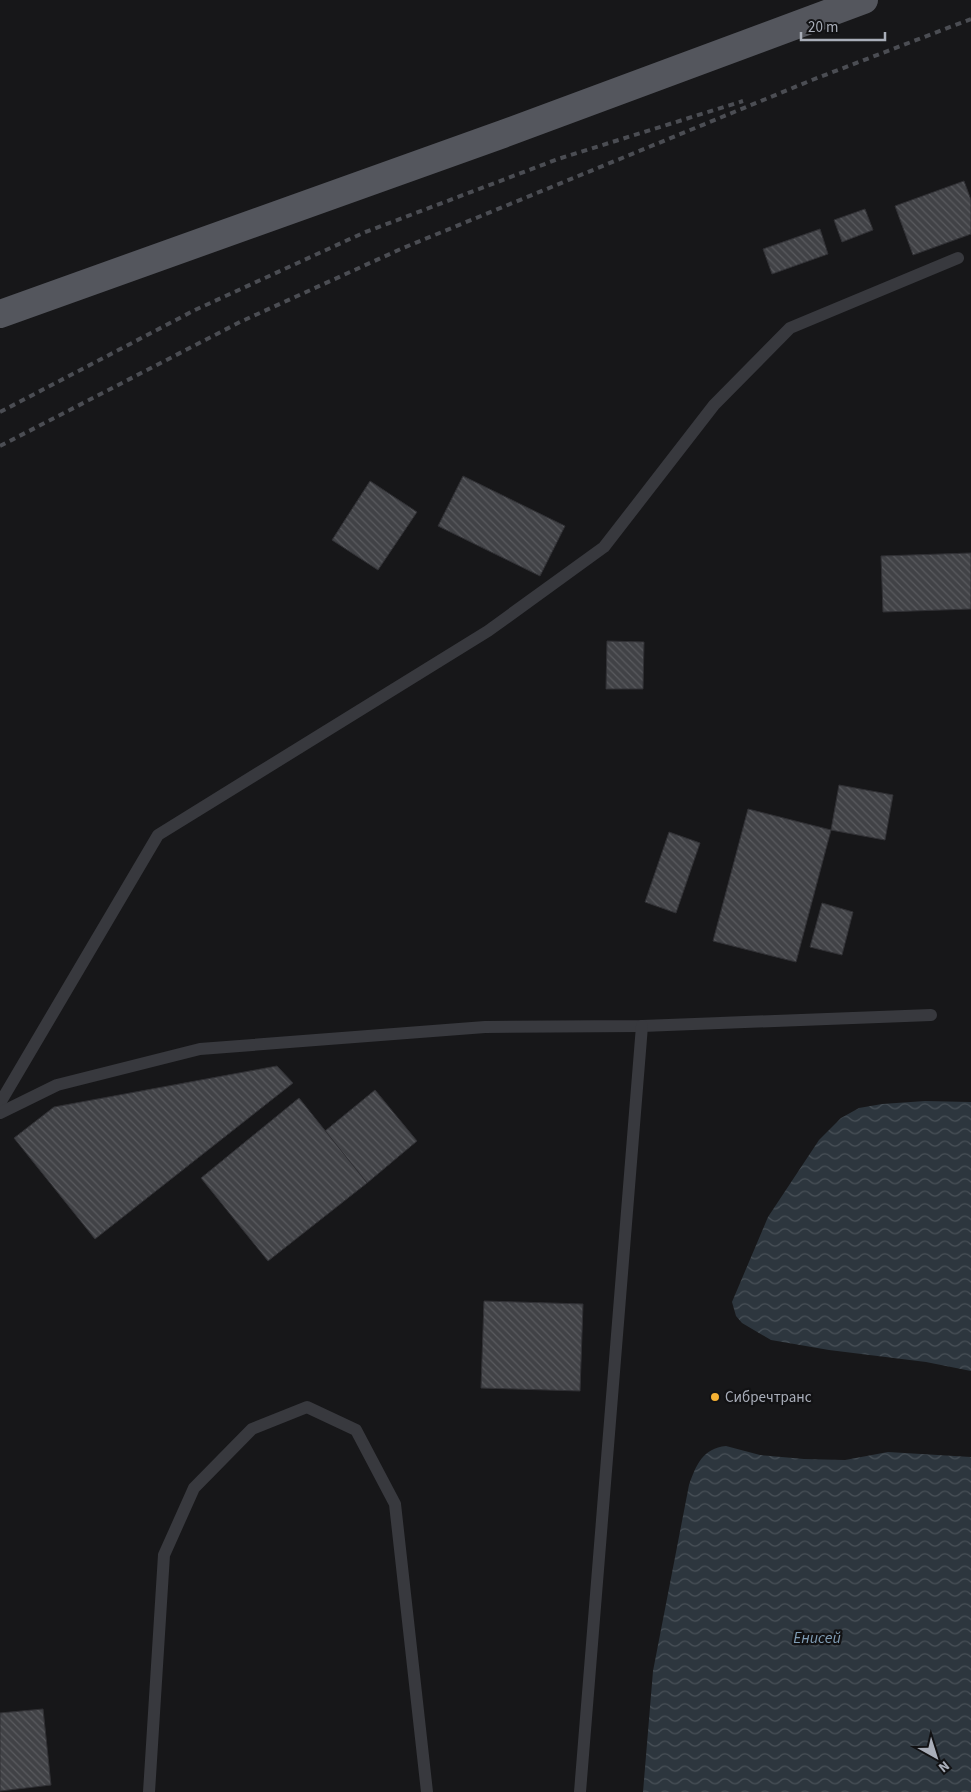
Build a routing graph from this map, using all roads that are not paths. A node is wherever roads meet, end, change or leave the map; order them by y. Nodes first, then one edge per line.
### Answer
1 (864, 0) edge
2 (958, 258) dead end
3 (0, 314) edge
4 (931, 1015) dead end
5 (642, 1026) junction
6 (0, 1103) edge
7 (0, 1113) edge
8 (149, 1792) edge
9 (427, 1792) edge
10 (580, 1792) edge

1 - 3 main road
2 - 6 lane
4 - 5 lane
5 - 7 lane
5 - 10 lane
8 - 9 lane

